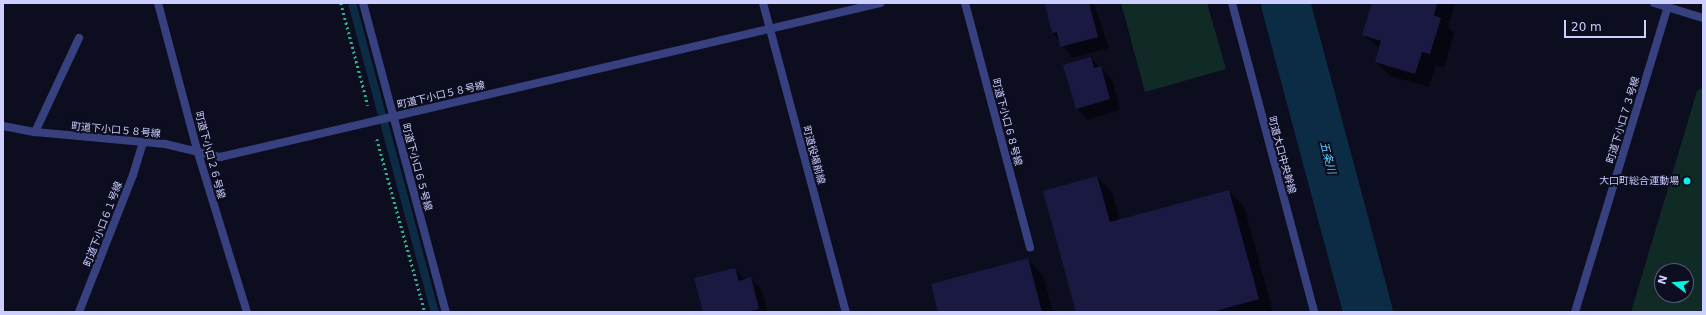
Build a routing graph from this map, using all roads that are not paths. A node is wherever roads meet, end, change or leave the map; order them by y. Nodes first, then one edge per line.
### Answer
1 (158, 3) edge
2 (363, 3) edge
3 (763, 3) edge
4 (880, 3) edge
5 (965, 3) edge
6 (1232, 3) edge
7 (1654, 3) edge
8 (1668, 5) edge
9 (1703, 18) edge
10 (770, 29) junction
11 (79, 38) dead end
12 (393, 116) junction
13 (3, 126) edge
14 (35, 132) junction
15 (143, 142) junction
16 (198, 153) junction
17 (1030, 247) dead end
18 (79, 312) edge
19 (247, 312) edge
20 (446, 312) edge
21 (846, 312) edge
22 (1314, 312) edge
23 (1575, 312) edge

1 - 16 street, 町道下小口２６号線
2 - 12 street, 町道下小口６５号線
3 - 10 street, 町道役場前線
4 - 10 street, 町道下小口５８号線
5 - 17 street, 町道下小口６８号線
6 - 22 street, 町道大口中央幹線
7 - 8 street
8 - 9 street
8 - 23 street, 町道下小口７３号線
10 - 12 street, 町道下小口５８号線
10 - 21 street, 町道役場前線
11 - 14 street
12 - 16 street, 町道下小口５８号線
12 - 20 street, 町道下小口６５号線
13 - 14 street, 町道下小口５８号線
14 - 15 street, 町道下小口５８号線
15 - 16 street, 町道下小口５８号線
15 - 18 street, 町道下小口６１号線
16 - 19 street, 町道下小口２６号線

